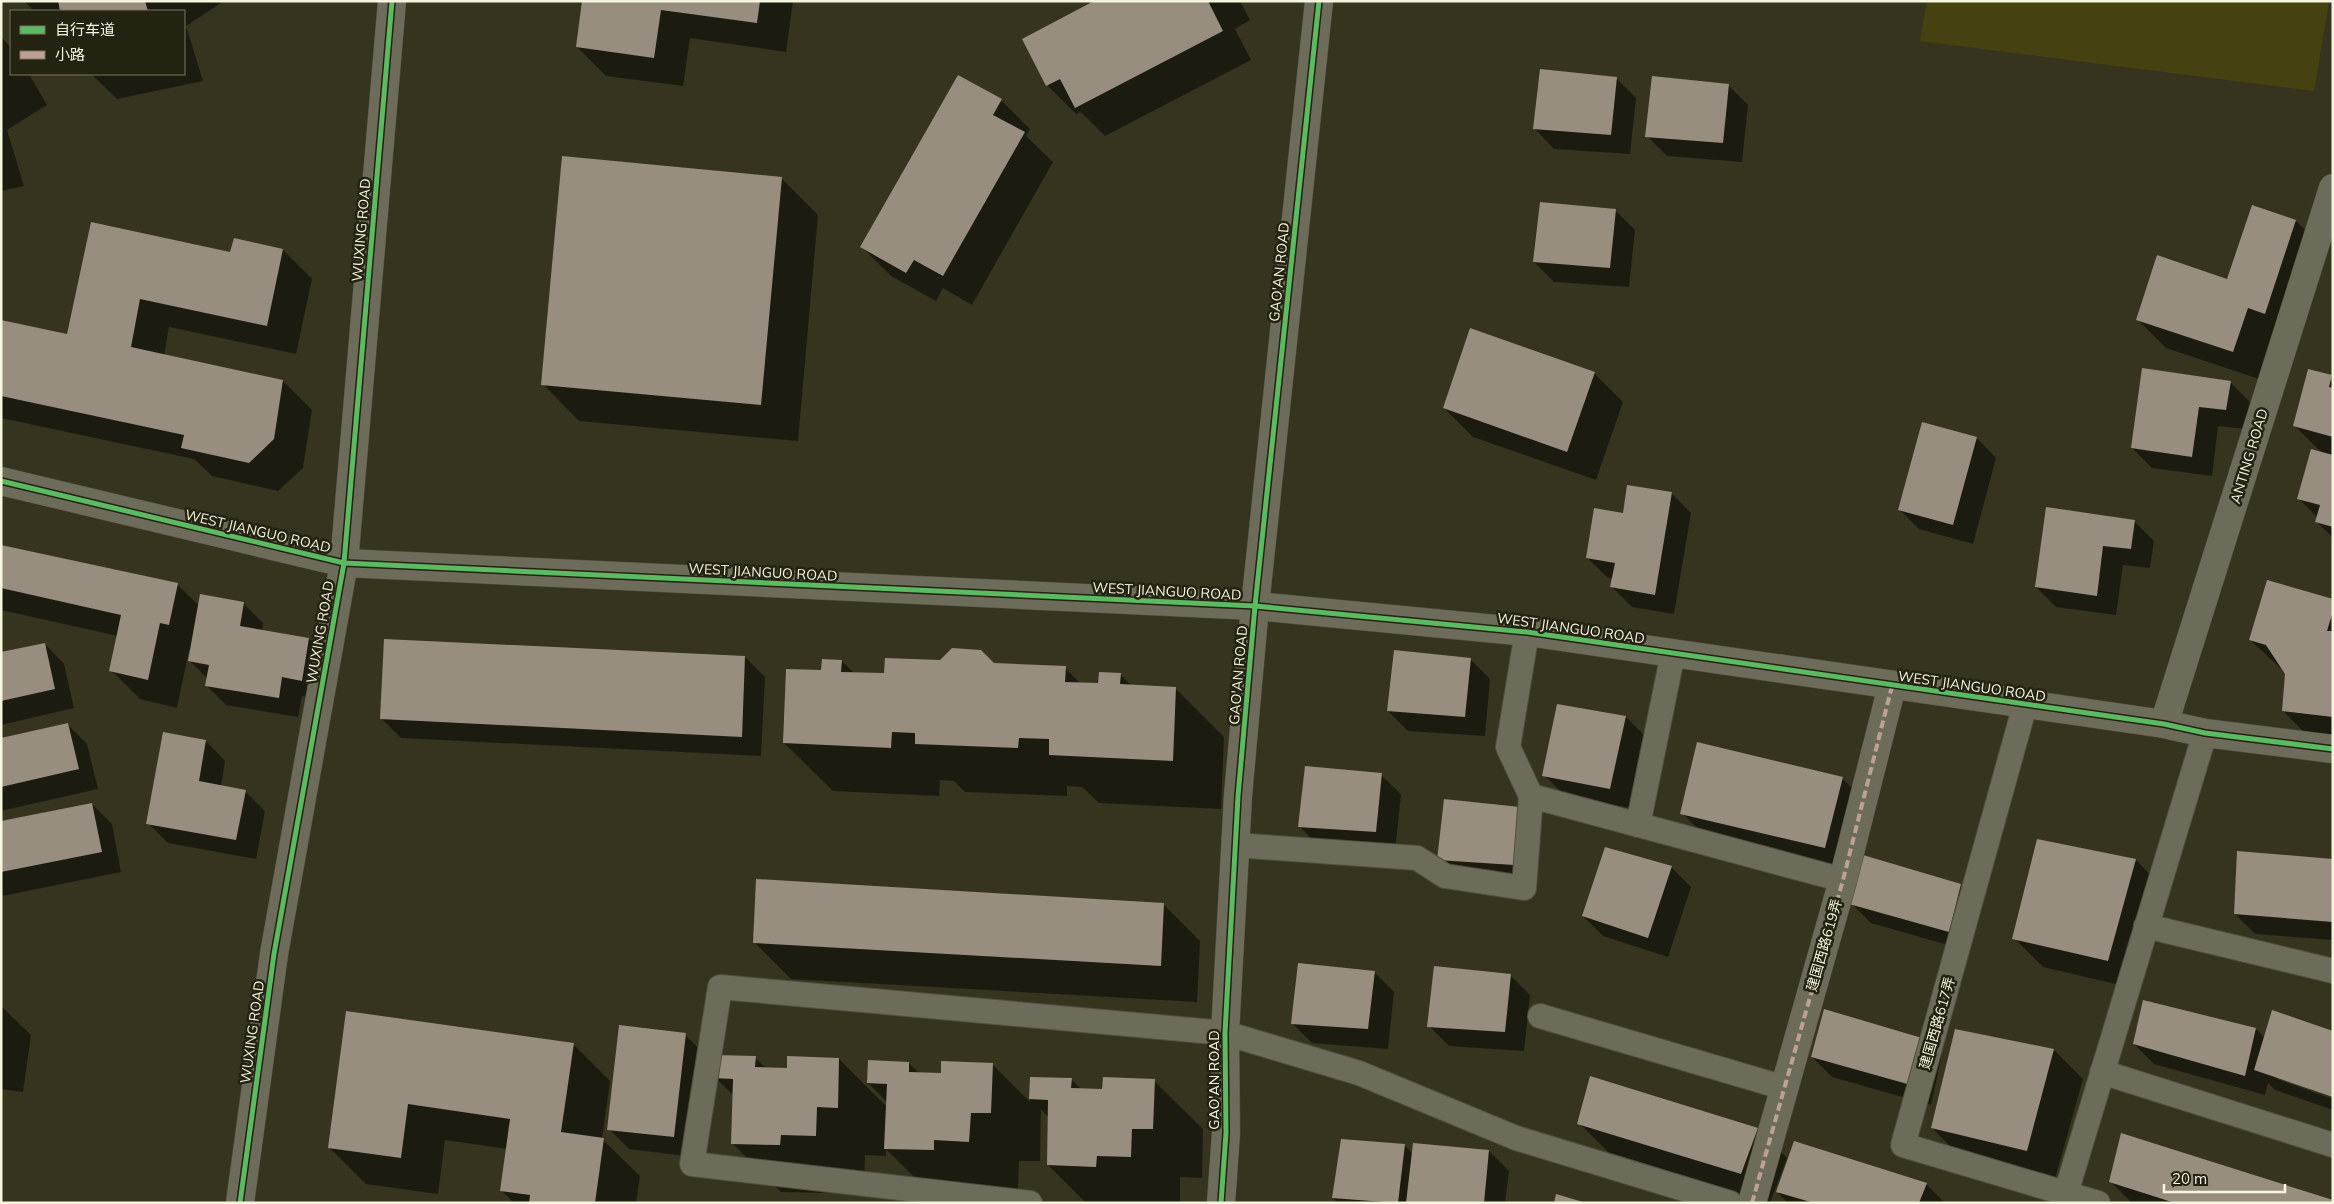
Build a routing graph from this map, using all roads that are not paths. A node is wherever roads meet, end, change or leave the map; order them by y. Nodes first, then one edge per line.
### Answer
1 (392, 1) edge
2 (1318, 1) edge
3 (2333, 188) edge
4 (1, 481) edge
5 (344, 563) junction
6 (1255, 606) junction
7 (1527, 632) junction
8 (1673, 653) junction
9 (1892, 686) junction
10 (2025, 706) junction
11 (2164, 724) junction
12 (2205, 733) junction
13 (2333, 749) edge
14 (1531, 796) junction
15 (1638, 824) junction
16 (1235, 845) junction
17 (1843, 880) junction
18 (2146, 926) junction
19 (2333, 971) edge
20 (1540, 1016) dead end
21 (1225, 1033) junction
22 (2102, 1072) junction
23 (1785, 1088) junction
24 (2333, 1145) edge
25 (2066, 1193) junction
26 (240, 1203) edge
27 (1030, 1203) edge
28 (1221, 1203) edge
29 (1730, 1203) edge
30 (1752, 1203) edge
31 (2098, 1203) edge

1 - 5 street, WUXING ROAD
2 - 6 street, GAO'AN ROAD
3 - 11 street, ANTING ROAD
4 - 5 street, WEST JIANGUO ROAD
5 - 6 street, WEST JIANGUO ROAD
5 - 26 street, WUXING ROAD
6 - 7 street, WEST JIANGUO ROAD
6 - 16 street, GAO'AN ROAD
7 - 8 street, WEST JIANGUO ROAD
7 - 14 lane
8 - 9 street, WEST JIANGUO ROAD
8 - 15 lane
9 - 10 street, WEST JIANGUO ROAD
9 - 17 street, 建国西路619弄
10 - 11 street, WEST JIANGUO ROAD
10 - 25 lane, 建国西路617弄
11 - 12 street, WEST JIANGUO ROAD
12 - 13 street, WEST JIANGUO ROAD
12 - 18 lane
14 - 15 lane
14 - 16 lane
15 - 17 lane
16 - 21 street, GAO'AN ROAD
17 - 23 street, 建国西路619弄
18 - 19 lane
18 - 22 lane
20 - 23 lane
21 - 27 lane
21 - 28 street, GAO'AN ROAD
21 - 29 lane
22 - 24 lane
22 - 25 lane
23 - 30 street, 建国西路619弄
25 - 31 lane, 建国西路617弄

